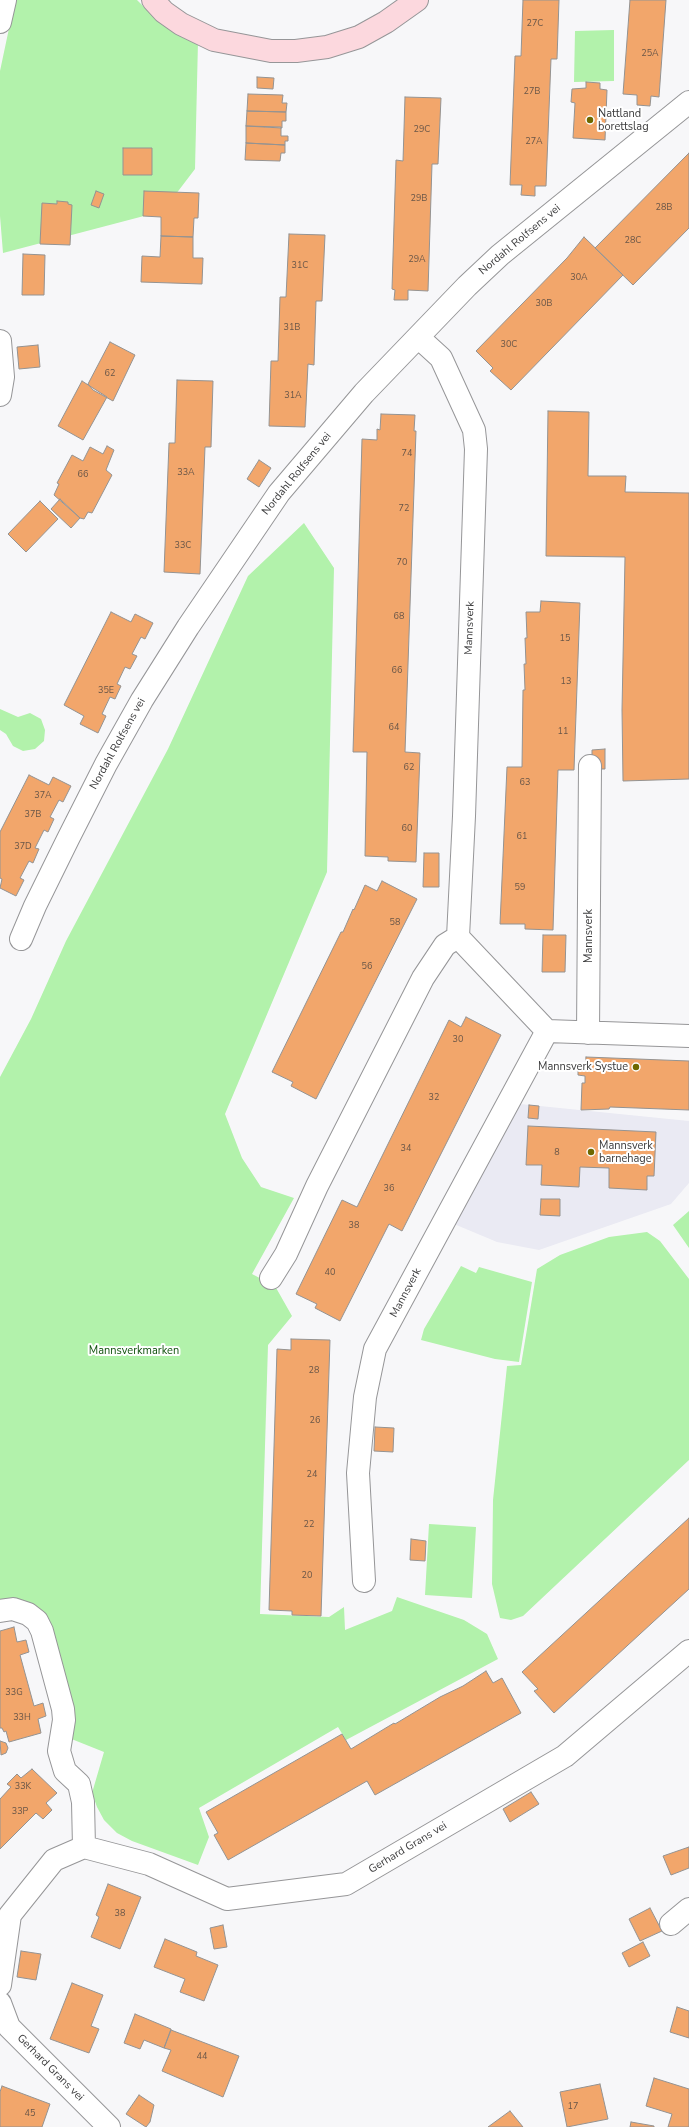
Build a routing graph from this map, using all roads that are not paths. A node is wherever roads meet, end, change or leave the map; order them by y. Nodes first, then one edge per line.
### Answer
1 (5, 0) edge
2 (153, 0) edge
3 (417, 0) edge
4 (0, 22) edge
5 (689, 102) edge
6 (418, 337) junction
7 (0, 341) edge
8 (0, 395) edge
9 (590, 766) dead end
10 (458, 937) junction
11 (22, 939) dead end
12 (547, 1032) junction
13 (588, 1033) junction
14 (689, 1036) edge
15 (271, 1278) dead end
16 (364, 1581) dead end
17 (0, 1610) edge
18 (689, 1651) edge
19 (84, 1847) junction
20 (689, 1909) edge
21 (671, 1924) dead end
22 (0, 1985) edge
23 (0, 2003) edge
24 (109, 2127) edge

1 - 4 street
2 - 3 street
5 - 6 street, Nordahl Rolfsens vei
6 - 10 street, Mannsverk
6 - 11 street, Nordahl Rolfsens vei
7 - 8 street
9 - 13 street, Mannsverk
10 - 12 street
10 - 15 street
12 - 13 street
12 - 16 street, Mannsverk
13 - 14 street
17 - 19 street
18 - 19 street, Gerhard Grans vei
19 - 22 street
20 - 21 street
23 - 24 street, Gerhard Grans vei

